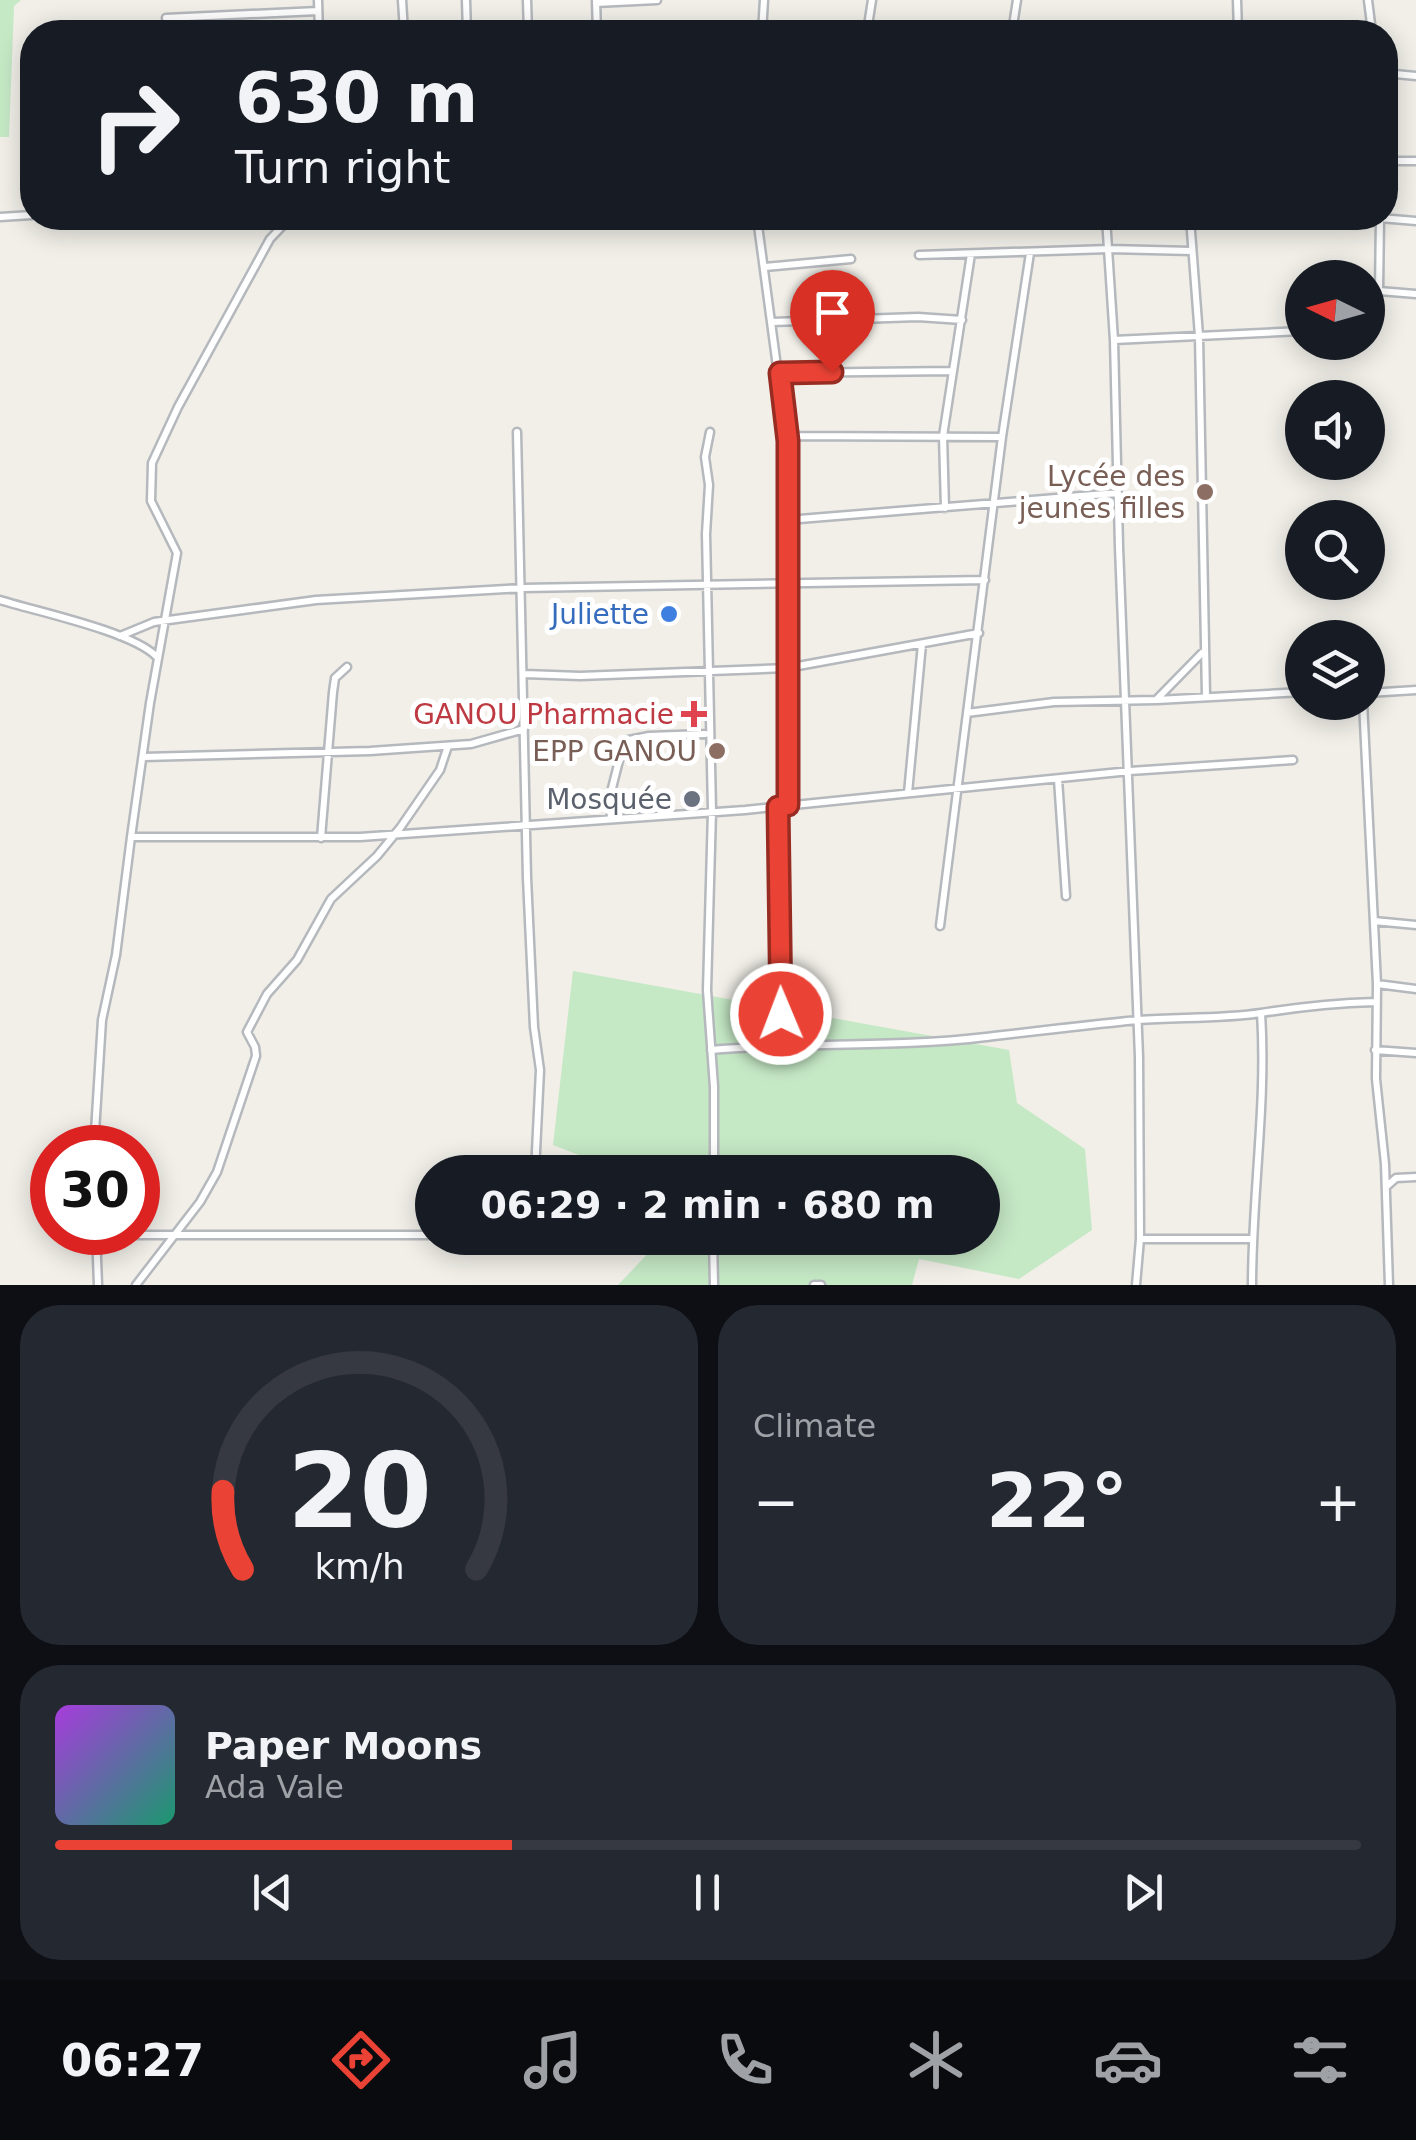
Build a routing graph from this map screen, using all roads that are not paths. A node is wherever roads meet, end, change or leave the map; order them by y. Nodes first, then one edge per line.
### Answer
1 (318, 0) edge
2 (658, 0) edge
3 (596, 1) edge
4 (318, 11) junction
5 (166, 18) dead end
6 (318, 20) edge
7 (279, 230) edge
8 (759, 230) edge
9 (1107, 230) edge
10 (1191, 230) edge
11 (1380, 230) edge
12 (1109, 249) junction
13 (1192, 251) junction
14 (1030, 253) junction
15 (971, 254) junction
16 (919, 255) dead end
17 (851, 259) dead end
18 (1379, 260) edge
19 (765, 267) junction
20 (1385, 291) edge
21 (1416, 294) edge
22 (962, 320) junction
23 (772, 322) junction
24 (1285, 333) edge
25 (1199, 336) junction
26 (1114, 340) junction
27 (952, 371) junction
28 (780, 373) junction
29 (516, 432) dead end
30 (710, 432) dead end
31 (787, 436) junction
32 (943, 436) junction
33 (1002, 437) junction
34 (1118, 493) junction
35 (996, 502) junction
36 (945, 508) junction
37 (787, 520) junction
38 (985, 580) junction
39 (787, 583) junction
40 (706, 586) junction
41 (523, 588) junction
42 (0, 600) edge
43 (163, 622) junction
44 (980, 633) junction
45 (120, 636) junction
46 (922, 644) junction
47 (1203, 652) junction
48 (157, 657) junction
49 (346, 667) dead end
50 (787, 668) junction
51 (707, 673) junction
52 (525, 674) junction
53 (1416, 690) edge
54 (1285, 693) edge
55 (1385, 693) edge
56 (1206, 696) junction
57 (1126, 698) junction
58 (1156, 700) junction
59 (967, 713) junction
60 (1364, 720) edge
61 (524, 729) junction
62 (705, 734) dead end
63 (448, 746) junction
64 (330, 750) junction
65 (144, 756) junction
66 (1293, 760) dead end
67 (1130, 771) junction
68 (1058, 779) junction
69 (960, 788) junction
70 (908, 793) junction
71 (788, 805) junction
72 (778, 807) junction
73 (712, 811) junction
74 (611, 818) junction
75 (527, 824) junction
76 (395, 835) junction
77 (131, 837) junction
78 (322, 838) junction
79 (1066, 896) dead end
80 (1374, 921) junction
81 (1416, 925) edge
82 (940, 926) dead end
83 (1377, 984) junction
84 (1416, 989) edge
85 (1375, 1002) junction
86 (1261, 1013) junction
87 (1135, 1020) junction
88 (782, 1044) junction
89 (711, 1050) junction
90 (1376, 1050) junction
91 (1416, 1053) edge
92 (95, 1125) edge
93 (536, 1155) edge
94 (714, 1155) edge
95 (1386, 1164) junction
96 (1396, 1178) junction
97 (1416, 1178) edge
98 (1386, 1188) junction
99 (160, 1235) edge
100 (174, 1235) junction
101 (415, 1236) edge
102 (1140, 1239) junction
103 (1252, 1239) junction
104 (97, 1255) edge
105 (713, 1255) edge
106 (98, 1285) edge
107 (136, 1285) edge
108 (714, 1285) edge
109 (814, 1285) edge
110 (822, 1285) edge
111 (1136, 1285) edge
112 (1252, 1285) edge
113 (1389, 1285) edge

1 - 4 street
2 - 3 street
4 - 5 street
4 - 6 street
7 - 43 street
8 - 19 street
9 - 12 street
10 - 13 street
11 - 18 street
12 - 13 street
12 - 14 street
12 - 26 street
13 - 25 street
14 - 15 street
14 - 33 street
15 - 16 street
15 - 22 street
17 - 19 street
19 - 23 street
20 - 21 street
22 - 23 street
22 - 27 street
23 - 28 street
24 - 25 street
25 - 26 street
25 - 47 street
26 - 34 street
27 - 28 street
27 - 32 street
28 - 31 street
29 - 41 street
30 - 40 street
31 - 32 street
31 - 37 street
32 - 33 street
32 - 36 street
33 - 35 street
34 - 35 street
34 - 57 street
35 - 36 street
35 - 38 street
36 - 37 street
37 - 39 street
38 - 39 street
38 - 44 street
39 - 40 street
39 - 50 street
40 - 41 street
40 - 51 street
41 - 43 street
41 - 52 street
42 - 45 street
43 - 45 street
43 - 48 street
44 - 46 street
44 - 59 street
45 - 48 street
46 - 50 street
46 - 70 street
47 - 56 street
47 - 58 street
48 - 65 street
49 - 64 street
50 - 51 street
50 - 71 street
51 - 52 street
51 - 73 street
52 - 61 street
53 - 55 street
54 - 56 street
56 - 58 street
57 - 58 street
57 - 59 street
57 - 67 street
59 - 69 street
60 - 80 street
61 - 63 street
61 - 75 street
62 - 74 street
63 - 64 street
63 - 76 street
64 - 65 street
64 - 78 street
65 - 77 street
66 - 67 street
67 - 68 street
67 - 87 street
68 - 69 street
68 - 79 street
69 - 70 street
69 - 82 street
70 - 71 street
71 - 72 street
72 - 73 street
72 - 88 street
73 - 74 street
73 - 89 street
74 - 75 street
75 - 76 street
75 - 93 street
76 - 78 street
76 - 100 street
77 - 78 street
77 - 92 street
80 - 81 street
80 - 83 street
83 - 84 street
83 - 85 street
85 - 86 street
85 - 90 street
86 - 87 street
86 - 103 street
87 - 88 street
87 - 102 street
88 - 89 street
89 - 94 street
90 - 91 street
90 - 95 street
95 - 96 street
95 - 98 street
96 - 97 street
96 - 98 street
98 - 113 street
99 - 100 street
100 - 101 street
100 - 107 street
102 - 103 street
102 - 111 street
103 - 112 street
104 - 106 street
105 - 108 street
109 - 110 street

